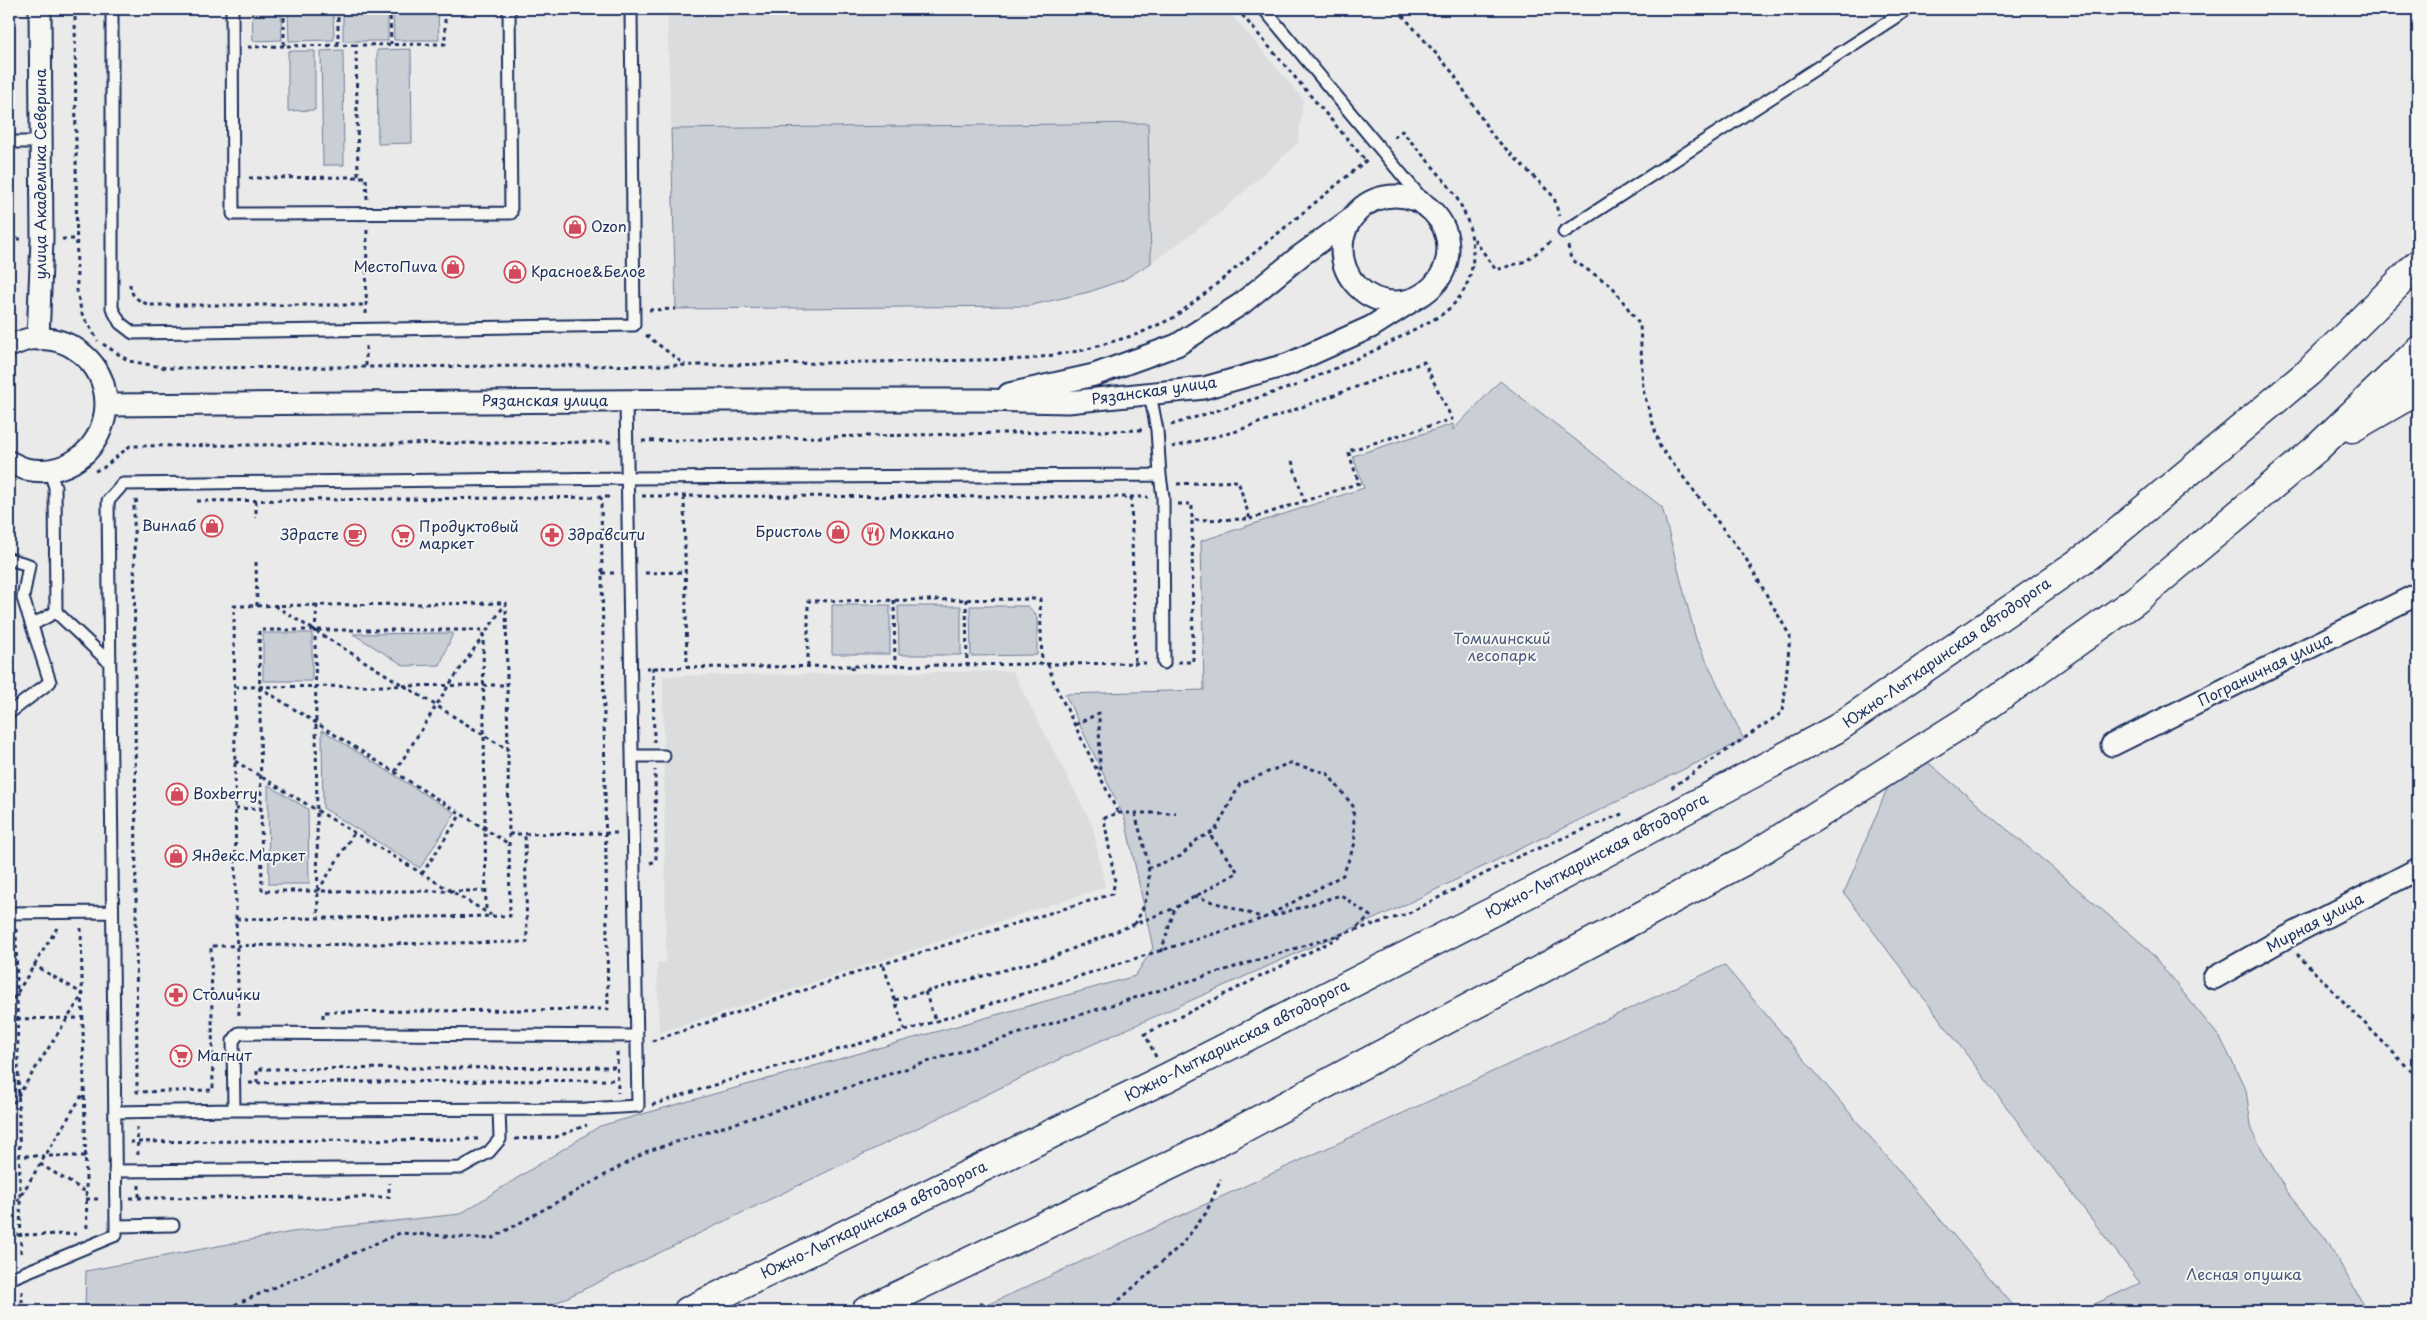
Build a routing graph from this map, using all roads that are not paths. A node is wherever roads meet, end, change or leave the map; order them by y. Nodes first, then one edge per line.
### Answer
1 (40, 9) edge
2 (112, 9) edge
3 (232, 9) edge
4 (509, 9) edge
5 (631, 9) edge
6 (1264, 9) edge
7 (1908, 9) edge
8 (9, 142) edge
9 (41, 142) junction
10 (1432, 211) junction
11 (1351, 219) junction
12 (1564, 232) road end
13 (2418, 264) edge
14 (1426, 292) junction
15 (38, 339) junction
16 (9, 346) edge
17 (2418, 351) edge
18 (2418, 390) edge
19 (1150, 394) junction
20 (982, 400) junction
21 (626, 401) junction
22 (107, 405) junction
23 (2316, 449) junction
24 (9, 462) edge
25 (49, 470) junction
26 (1160, 475) junction
27 (627, 478) junction
28 (9, 559) edge
29 (2418, 594) edge
30 (56, 612) junction
31 (32, 625) junction
32 (109, 662) junction
33 (1164, 663) road end
34 (9, 713) edge
35 (2112, 745) dead end
36 (632, 756) junction
37 (659, 756) road end
38 (2418, 869) edge
39 (112, 912) junction
40 (9, 913) edge
41 (2214, 978) dead end
42 (637, 1036) junction
43 (499, 1109) junction
44 (234, 1110) junction
45 (115, 1112) junction
46 (115, 1170) junction
47 (173, 1225) dead end
48 (116, 1226) junction
49 (9, 1279) edge
50 (688, 1311) edge
51 (866, 1311) edge

1 - 9 street, улица Академика Северина
2 - 5 lane
3 - 4 lane
6 - 10 lane
7 - 12 lane
8 - 9 lane
9 - 15 street, улица Академика Северина
10 - 11 street
10 - 14 street
11 - 14 street
11 - 20 street, Рязанская улица
13 - 50 main road, Южно-Лыткаринская автодорога
14 - 19 street, Рязанская улица
15 - 16 street
15 - 22 street
17 - 23 main road
18 - 23 main road
19 - 20 street, Рязанская улица
19 - 26 lane
20 - 21 street, Рязанская улица
21 - 22 street, Рязанская улица
21 - 27 lane
22 - 25 street
23 - 51 main road
24 - 25 street
25 - 30 lane
26 - 27 lane
26 - 33 lane
27 - 32 lane
27 - 36 lane
28 - 31 lane
29 - 35 street, Пограничная улица
30 - 31 lane
30 - 32 lane
31 - 34 lane
32 - 39 lane
36 - 37 lane
36 - 42 lane
38 - 41 street, Мирная улица
39 - 40 lane
39 - 45 lane
42 - 43 lane
42 - 44 lane
43 - 44 lane
43 - 46 lane
44 - 45 lane
45 - 46 lane
46 - 48 lane
47 - 48 lane
48 - 49 lane

